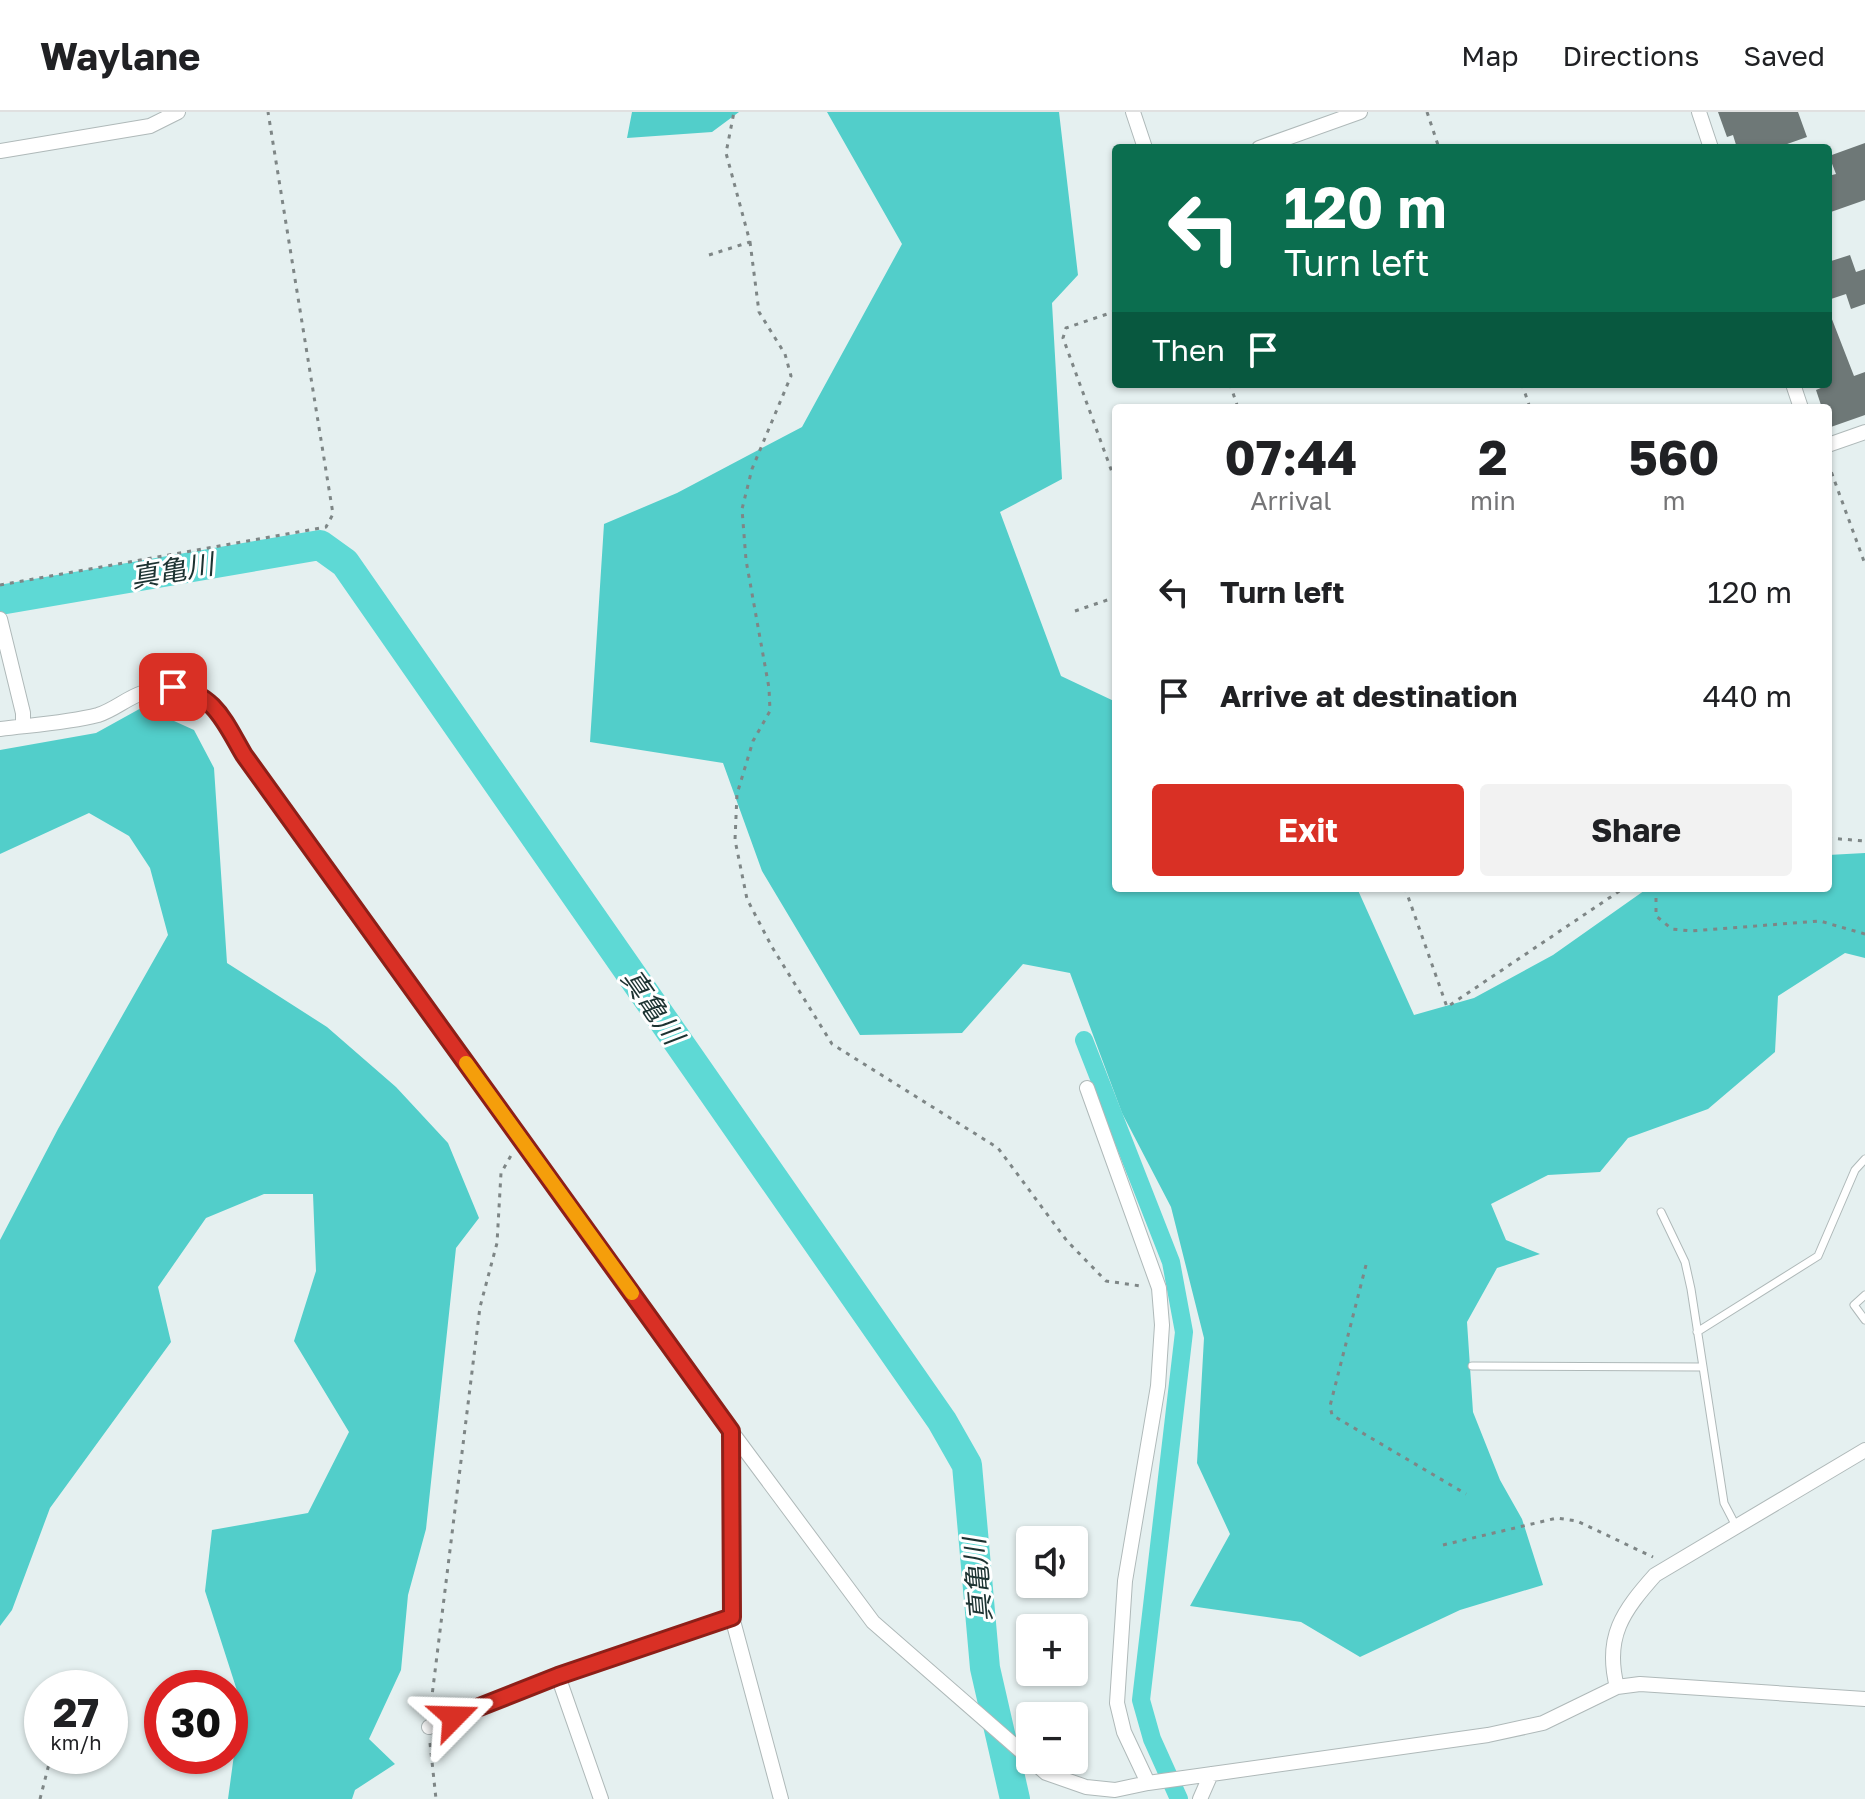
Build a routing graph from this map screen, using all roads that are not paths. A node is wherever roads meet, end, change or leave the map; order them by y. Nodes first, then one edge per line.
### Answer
1 (178, 112) edge
2 (1133, 112) edge
3 (1360, 112) edge
4 (1699, 112) edge
5 (1144, 144) edge
6 (1270, 144) edge
7 (1710, 144) edge
8 (0, 151) edge
9 (1865, 432) edge
10 (1832, 444) edge
11 (0, 619) edge
12 (23, 726) junction
13 (0, 729) edge
14 (1087, 1088) dead end
15 (1865, 1159) edge
16 (1661, 1212) dead end
17 (1865, 1295) edge
18 (1865, 1320) edge
19 (1697, 1332) junction
20 (1472, 1366) dead end
21 (1702, 1367) junction
22 (731, 1431) junction
23 (1865, 1450) edge
24 (1736, 1526) junction
25 (732, 1617) junction
26 (558, 1676) junction
27 (1617, 1687) junction
28 (1865, 1699) edge
29 (429, 1727) road end
30 (1211, 1774) junction
31 (1148, 1783) junction
32 (601, 1799) edge
33 (781, 1799) edge
34 (1200, 1799) edge

1 - 8 street
2 - 5 street
3 - 6 street
4 - 7 street
9 - 10 street
11 - 12 street
12 - 13 street
12 - 22 street
14 - 31 street
15 - 19 lane
16 - 19 lane
17 - 18 lane
19 - 21 lane
20 - 21 lane
21 - 24 lane
22 - 25 street
22 - 31 street
23 - 24 street
24 - 27 street
25 - 26 street
25 - 33 street
26 - 29 street
26 - 32 street
27 - 28 street
27 - 30 street
30 - 31 street
30 - 34 street

